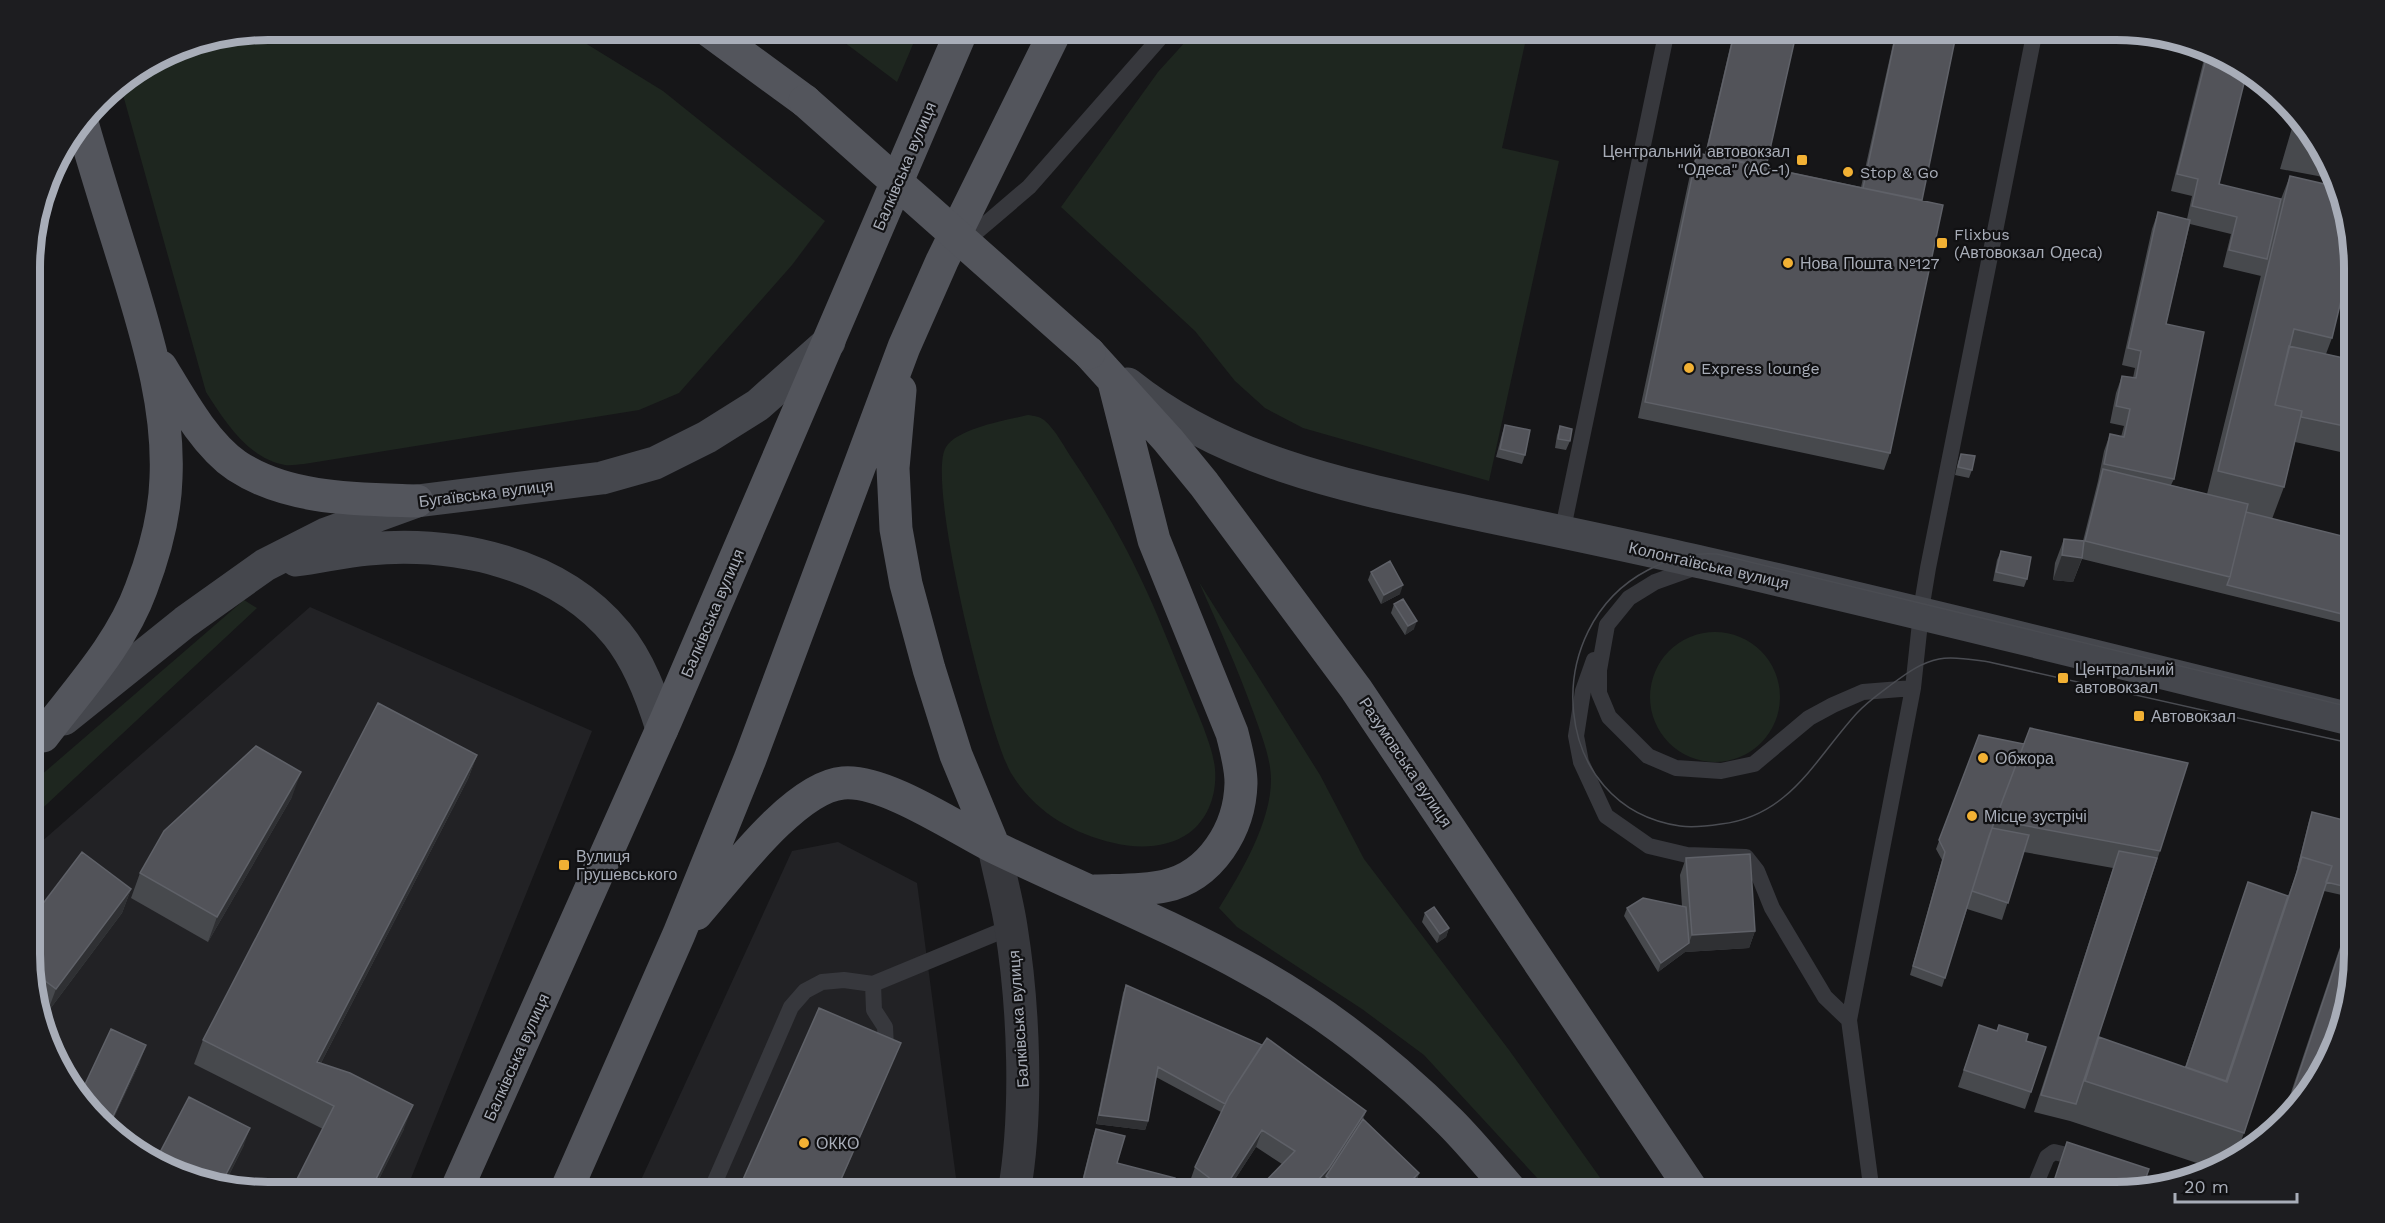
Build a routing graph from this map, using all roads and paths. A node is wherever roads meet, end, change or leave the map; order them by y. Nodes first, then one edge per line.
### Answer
1 (722, 40) edge
2 (958, 40) edge
3 (1051, 40) edge
4 (1158, 40) edge
5 (1665, 40) edge
6 (2033, 40) edge
7 (84, 135) edge
8 (942, 261) junction
9 (829, 342) junction
10 (904, 347) junction
11 (152, 351) junction
12 (1089, 353) junction
13 (1114, 380) junction
14 (417, 501) junction
15 (1562, 533) junction
16 (1709, 563) junction
17 (265, 565) junction
18 (1920, 615) junction
19 (1607, 625) junction
20 (1913, 688) junction
21 (2344, 718) edge
22 (662, 729) junction
23 (40, 736) edge
24 (40, 738) edge
25 (994, 847) junction
26 (1093, 892) junction
27 (1011, 927) junction
28 (679, 934) junction
29 (873, 984) junction
30 (1849, 1020) junction
31 (886, 1047) edge
32 (2141, 1181) edge
33 (460, 1182) edge
34 (570, 1182) edge
35 (715, 1182) edge
36 (1015, 1182) edge
37 (1503, 1182) edge
38 (1687, 1182) edge
39 (1871, 1182) edge
40 (2037, 1182) edge

1 - 12 main road, Разумовська вулиця, bridge
2 - 9 main road, Балківська вулиця
3 - 8 main road
4 - 8 lane
5 - 15 lane
6 - 18 lane
7 - 11 main road
8 - 10 main road
9 - 14 main road, Бугаївська вулиця
9 - 22 main road, Балківська вулиця
10 - 25 main road
10 - 28 main road
11 - 14 main road
11 - 23 main road
12 - 13 main road, Разумовська вулиця
12 - 15 main road, Колонтаївська вулиця
13 - 26 main road
13 - 38 main road, Разумовська вулиця
14 - 17 main road, Бугаївська вулиця
15 - 16 main road, Колонтаївська вулиця
16 - 18 main road, Колонтаївська вулиця
16 - 19 lane
17 - 22 main road
17 - 24 main road, Бугаївська вулиця
18 - 20 lane
18 - 21 main road, Колонтаївська вулиця
19 - 20 lane
19 - 30 lane
20 - 30 lane
22 - 33 main road, Балківська вулиця
25 - 26 main road
25 - 27 street, Балківська вулиця
25 - 28 main road
26 - 37 main road
27 - 29 lane
27 - 36 street, Балківська вулиця
28 - 34 main road
29 - 31 lane
29 - 35 lane
30 - 39 lane
32 - 40 lane

